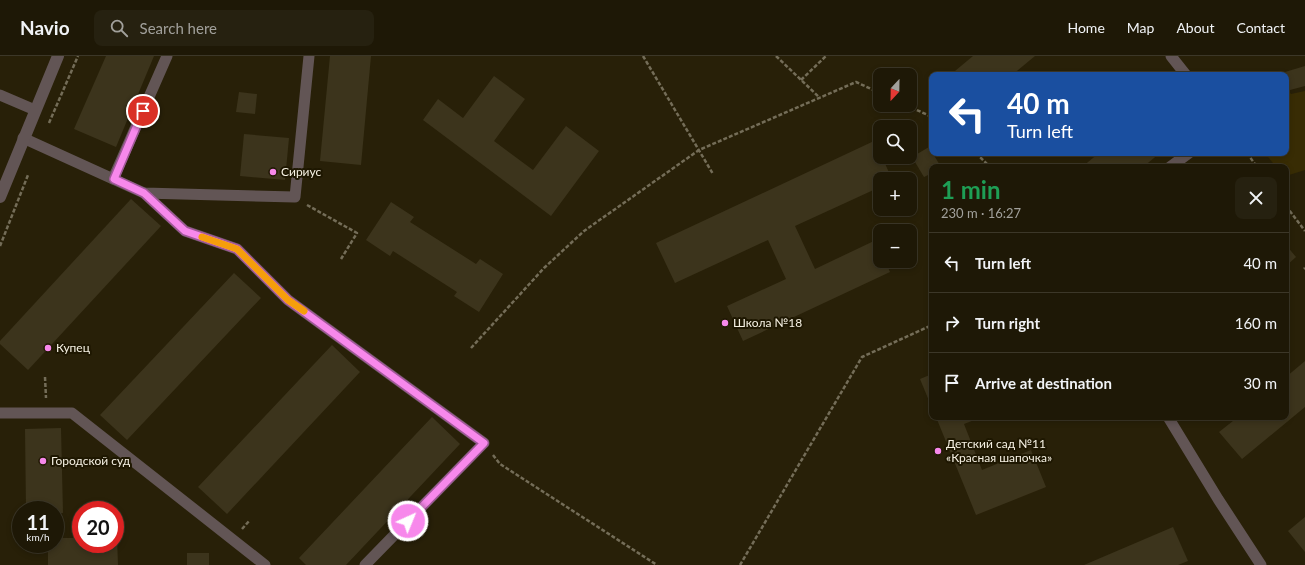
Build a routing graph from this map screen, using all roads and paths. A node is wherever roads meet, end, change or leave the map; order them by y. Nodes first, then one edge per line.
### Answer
1 (58, 56) edge
2 (167, 56) edge
3 (309, 56) edge
4 (643, 56) edge
5 (776, 56) edge
6 (826, 56) edge
7 (1171, 56) edge
8 (1184, 72) edge
9 (801, 80) junction
10 (873, 90) edge
11 (0, 95) edge
12 (820, 98) junction
13 (35, 110) junction
14 (917, 110) edge
15 (929, 116) edge
16 (24, 138) junction
17 (699, 150) junction
18 (979, 156) edge
19 (1184, 156) edge
20 (987, 164) edge
21 (1174, 164) edge
22 (713, 174) dead end
23 (114, 179) junction
24 (144, 193) junction
25 (0, 197) edge
26 (295, 197) junction
27 (1289, 210) edge
28 (1305, 231) edge
29 (342, 259) dead end
30 (929, 326) edge
31 (471, 348) dead end
32 (45, 377) dead end
33 (0, 413) edge
34 (46, 413) junction
35 (1170, 420) edge
36 (484, 443) junction
37 (265, 565) edge
38 (365, 565) edge
39 (657, 565) edge
40 (740, 565) edge
41 (1261, 565) edge

1 - 13 street
2 - 23 lane
3 - 26 lane
4 - 17 path
5 - 9 path
6 - 9 path
7 - 8 lane
9 - 12 path
10 - 12 path
11 - 13 lane
12 - 17 path
13 - 16 street
14 - 15 path
16 - 23 lane
16 - 25 street
17 - 22 path
17 - 31 path
18 - 20 path
19 - 21 lane
23 - 24 lane
24 - 26 lane
24 - 36 lane
26 - 29 path
27 - 28 path
30 - 40 path
32 - 34 path
33 - 34 lane
34 - 37 lane
35 - 41 lane
36 - 38 lane
36 - 39 path

